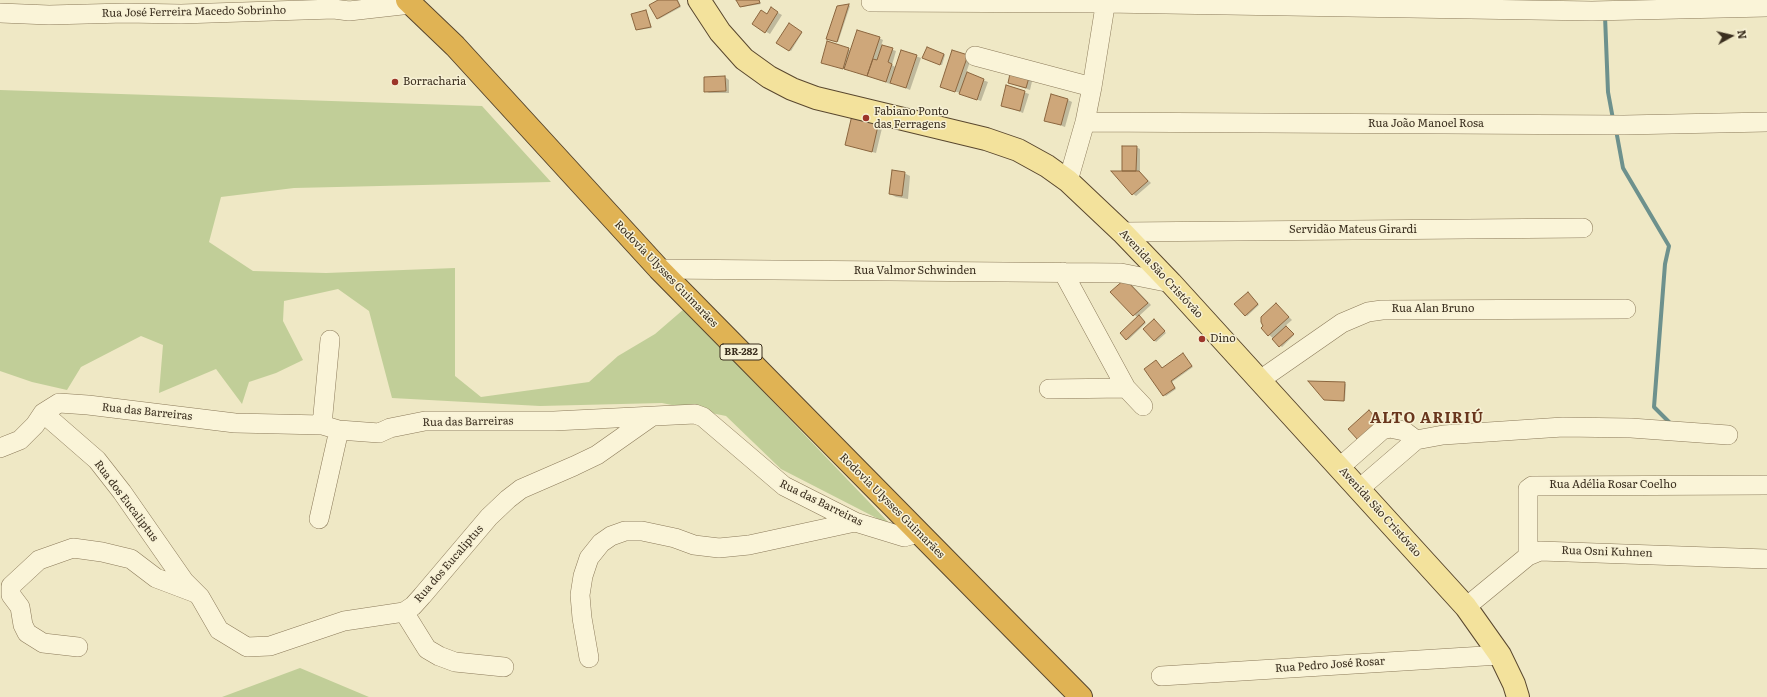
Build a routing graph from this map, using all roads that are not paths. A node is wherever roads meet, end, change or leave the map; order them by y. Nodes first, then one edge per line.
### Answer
1 (698, 0) edge
2 (1105, 1) edge
3 (409, 2) edge
4 (871, 2) dead end
5 (330, 4) edge
6 (1767, 7) edge
7 (0, 13) edge
8 (975, 56) dead end
9 (1092, 87) junction
10 (1085, 122) junction
11 (1767, 122) edge
12 (1068, 182) junction
13 (1583, 228) dead end
14 (1122, 232) junction
15 (659, 269) junction
16 (1063, 272) junction
17 (1171, 283) junction
18 (1626, 309) dead end
19 (330, 340) dead end
20 (1260, 380) junction
21 (1126, 388) junction
22 (1049, 389) dead end
23 (1143, 406) dead end
24 (43, 413) junction
25 (651, 417) junction
26 (331, 427) junction
27 (1728, 435) dead end
28 (1416, 440) junction
29 (0, 448) edge
30 (1340, 467) junction
31 (1767, 485) edge
32 (1359, 489) junction
33 (319, 519) dead end
34 (855, 522) junction
35 (918, 533) junction
36 (1528, 556) junction
37 (1767, 558) edge
38 (197, 593) junction
39 (1466, 607) junction
40 (404, 612) junction
41 (78, 647) dead end
42 (1500, 655) junction
43 (589, 658) dead end
44 (504, 667) dead end
45 (1161, 676) dead end
46 (1081, 697) edge
47 (1518, 697) edge

1 - 12 main road, Avenida São Cristóvão
2 - 4 street
2 - 6 street
2 - 9 street
3 - 5 street, Rua José Ferreira Macedo Sobrinho
3 - 15 highway, Rodovia Ulysses Guimarães / BR-282
5 - 7 street, Rua José Ferreira Macedo Sobrinho
8 - 9 street
9 - 10 street
10 - 11 street, Rua João Manoel Rosa
10 - 12 street
12 - 14 main road, Avenida São Cristóvão
13 - 14 street, Servidão Mateus Girardi
14 - 17 main road, Avenida São Cristóvão
15 - 16 street, Rua Valmor Schwinden
15 - 35 highway, Rodovia Ulysses Guimarães / BR-282
16 - 17 street, Rua Valmor Schwinden
16 - 21 street
17 - 20 main road, Avenida São Cristóvão
18 - 20 street, Rua Alan Bruno
19 - 26 street
20 - 30 main road, Avenida São Cristóvão
21 - 22 street
21 - 23 street
24 - 26 street, Rua das Barreiras
24 - 29 street, Rua das Barreiras
24 - 38 street, Rua dos Eucaliptus
25 - 26 street, Rua das Barreiras
25 - 34 street, Rua das Barreiras
25 - 40 street, Rua dos Eucaliptus
26 - 33 street
27 - 28 street
28 - 30 street
28 - 32 street
30 - 32 main road, Avenida São Cristóvão
31 - 36 street, Rua Adélia Rosar Coelho
32 - 39 main road, Avenida São Cristóvão
34 - 35 street, Rua das Barreiras
34 - 43 street
35 - 46 highway, Rodovia Ulysses Guimarães / BR-282
36 - 37 street, Rua Osni Kuhnen
36 - 39 street, Rua Osni Kuhnen
38 - 40 street, Rua dos Eucaliptus
38 - 41 street
39 - 42 main road, Avenida São Cristóvão
40 - 44 street
42 - 45 street, Rua Pedro José Rosar
42 - 47 main road, Avenida São Cristóvão

